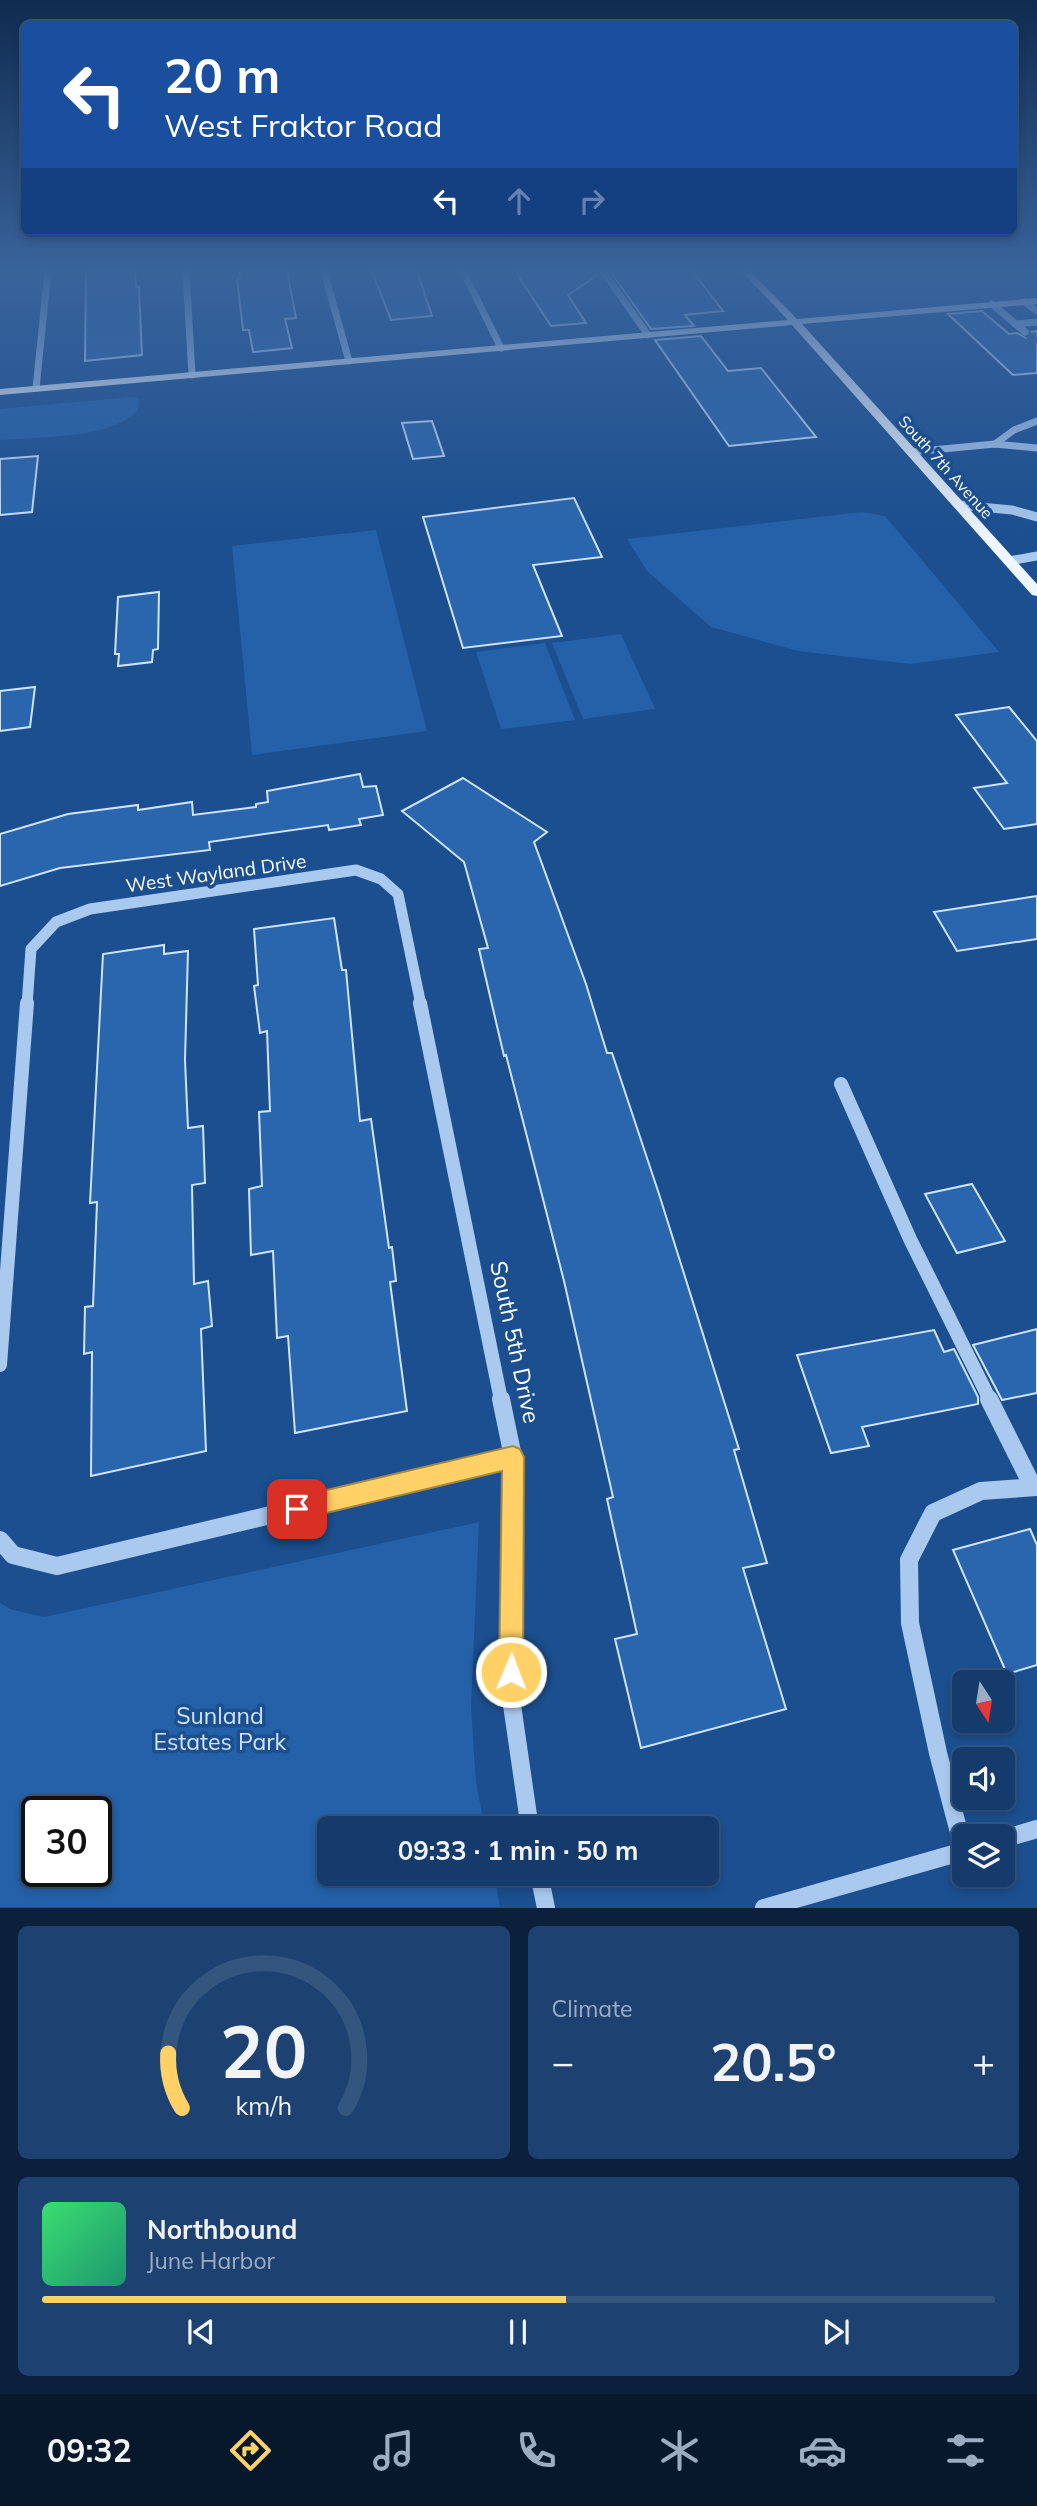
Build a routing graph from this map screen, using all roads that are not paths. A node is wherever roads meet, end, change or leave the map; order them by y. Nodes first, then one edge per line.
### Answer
1 (39, 360) edge
2 (191, 360) edge
3 (360, 360) edge
4 (828, 360) edge
5 (349, 361) joint
6 (192, 375) junction
7 (36, 388) junction
8 (0, 392) edge
9 (1037, 421) edge
10 (995, 444) junction
11 (1037, 448) edge
12 (911, 452) junction
13 (959, 505) junction
14 (1037, 517) edge
15 (1037, 556) edge
16 (1009, 561) junction
17 (1037, 592) edge
18 (381, 879) joint
19 (841, 1084) dead end
20 (0, 1366) edge
21 (513, 1457) junction
22 (1035, 1486) edge
23 (0, 1540) edge
24 (13, 1555) joint
25 (528, 1816) edge
26 (957, 1824) edge
27 (1037, 1829) edge
28 (1015, 1835) edge
29 (952, 1854) edge
30 (541, 1886) edge
31 (546, 1908) edge
32 (764, 1908) edge

1 - 7 street
2 - 6 street
3 - 5 main road
4 - 12 main road, South 7th Avenue
5 - 6 main road
6 - 7 main road
7 - 8 main road
9 - 10 street
10 - 11 street
10 - 12 street
12 - 13 main road, South 7th Avenue
13 - 14 street
13 - 16 main road, South 7th Avenue
15 - 16 street
16 - 17 main road, South 7th Avenue
18 - 20 street, West Wayland Drive
18 - 21 street, South 5th Drive
19 - 22 street
21 - 24 street
21 - 25 street, South 5th Drive
22 - 26 street
23 - 24 street
27 - 28 street
29 - 32 street
30 - 31 street

